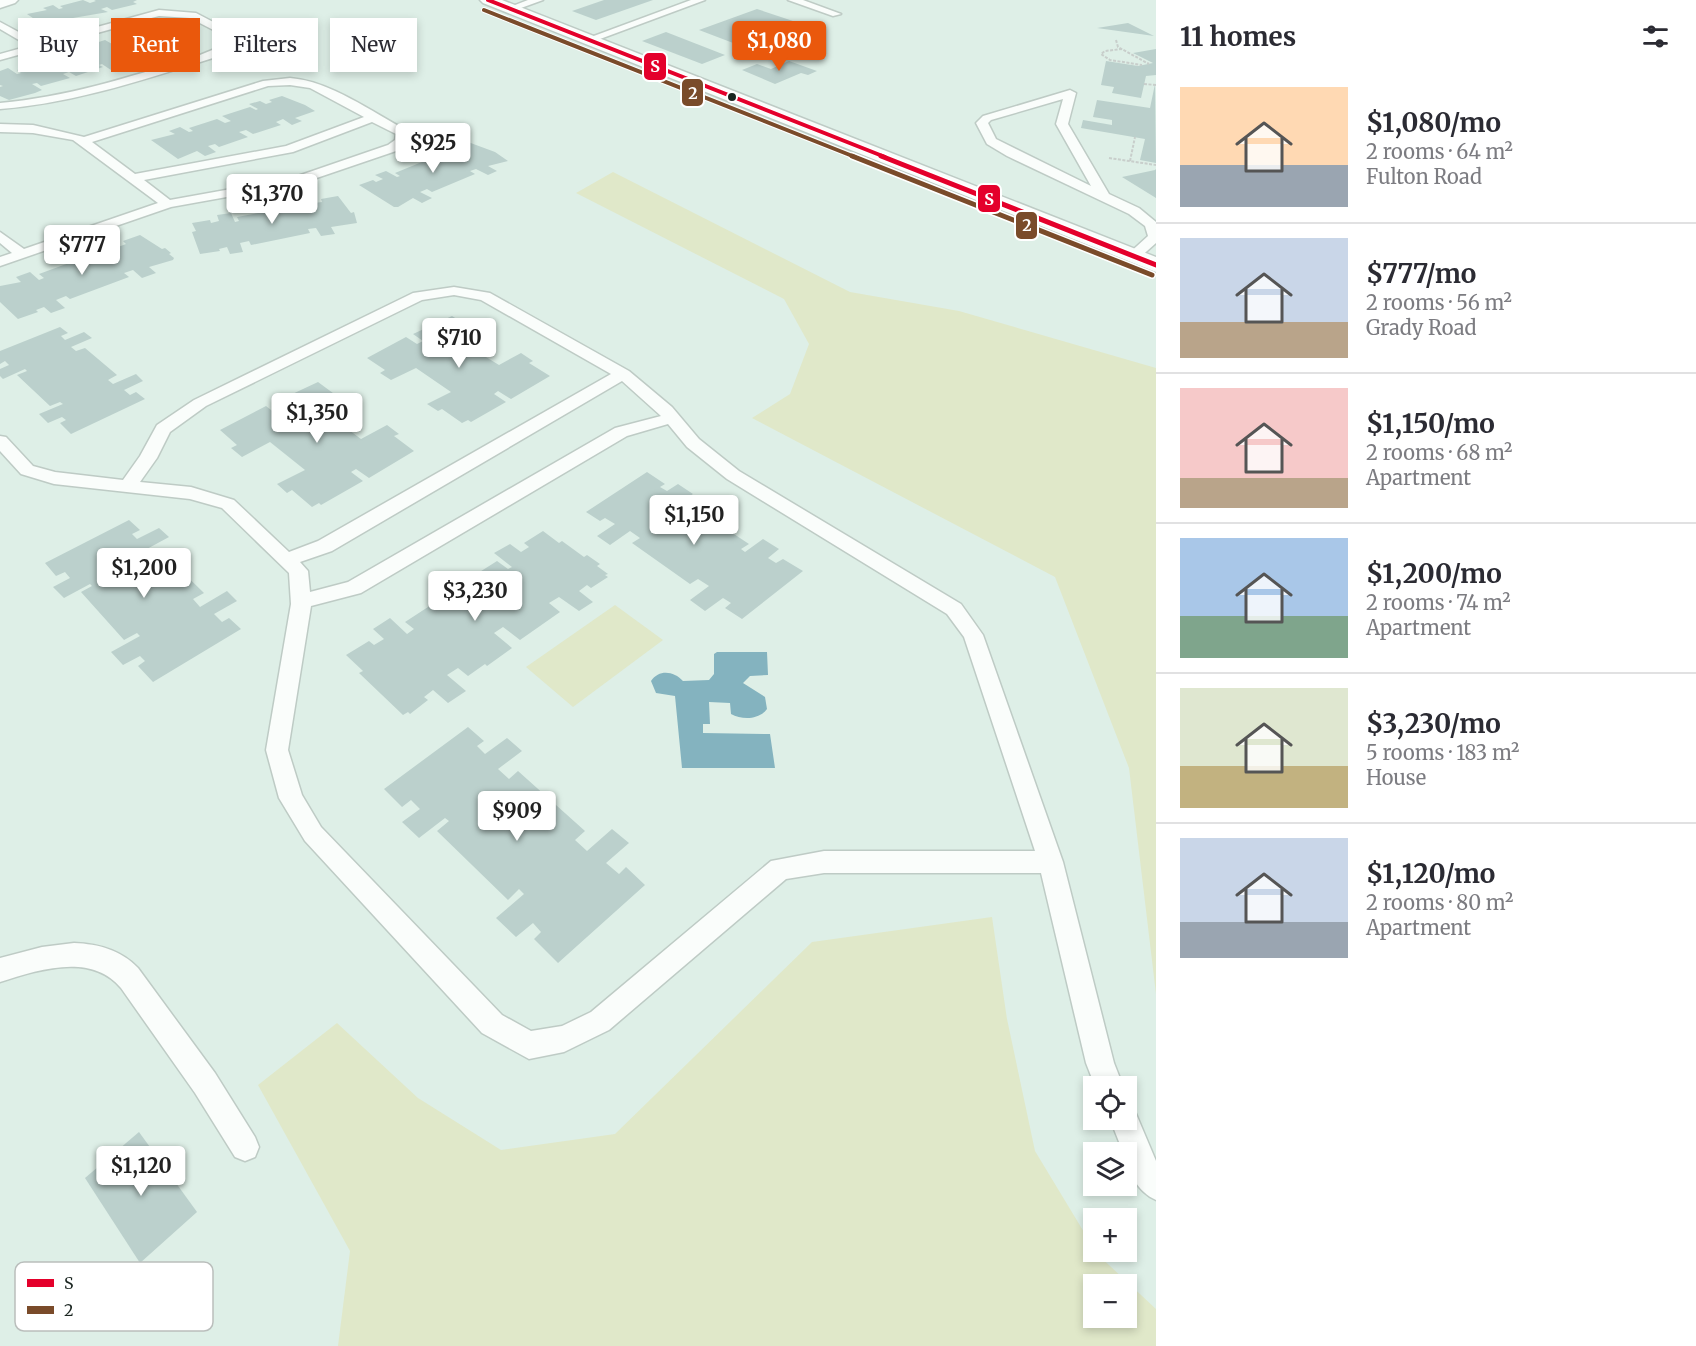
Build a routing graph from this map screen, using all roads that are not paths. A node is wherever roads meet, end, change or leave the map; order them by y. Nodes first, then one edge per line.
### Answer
1 (10, 0) edge
2 (488, 0) edge
3 (538, 0) edge
4 (700, 0) edge
5 (794, 0) edge
6 (0, 3) edge
7 (510, 9) junction
8 (836, 14) dead end
9 (138, 18) edge
10 (198, 18) edge
11 (200, 19) edge
12 (0, 25) edge
13 (18, 35) edge
14 (588, 40) junction
15 (18, 52) edge
16 (0, 57) edge
17 (200, 59) edge
18 (153, 72) edge
19 (0, 106) edge
20 (374, 117) junction
21 (0, 128) edge
22 (82, 141) junction
23 (134, 178) junction
24 (1104, 197) junction
25 (168, 204) junction
26 (0, 236) edge
27 (22, 254) junction
28 (1133, 256) junction
29 (0, 262) edge
30 (1156, 266) edge
31 (623, 374) junction
32 (671, 418) junction
33 (0, 441) edge
34 (128, 486) junction
35 (286, 560) junction
36 (301, 601) junction
37 (1051, 862) junction
38 (0, 970) edge
39 (1105, 1076) edge
40 (1129, 1130) edge
41 (245, 1147) dead end
42 (1156, 1185) edge

1 - 6 street
2 - 7 street
3 - 7 lane
4 - 14 lane
5 - 8 lane
7 - 14 street
9 - 10 lane
11 - 17 lane
12 - 13 lane
14 - 28 street
15 - 16 lane
18 - 19 lane
20 - 22 lane
20 - 23 lane
20 - 25 lane
21 - 22 lane
22 - 23 lane
23 - 25 lane
24 - 24 lane
24 - 28 lane
25 - 27 lane
26 - 27 lane
27 - 29 lane
28 - 30 street
31 - 32 lane
31 - 34 lane
31 - 35 lane
32 - 36 lane
32 - 37 lane
33 - 34 lane
34 - 35 lane
35 - 36 lane
36 - 37 lane
37 - 39 lane
38 - 41 lane
40 - 42 lane

